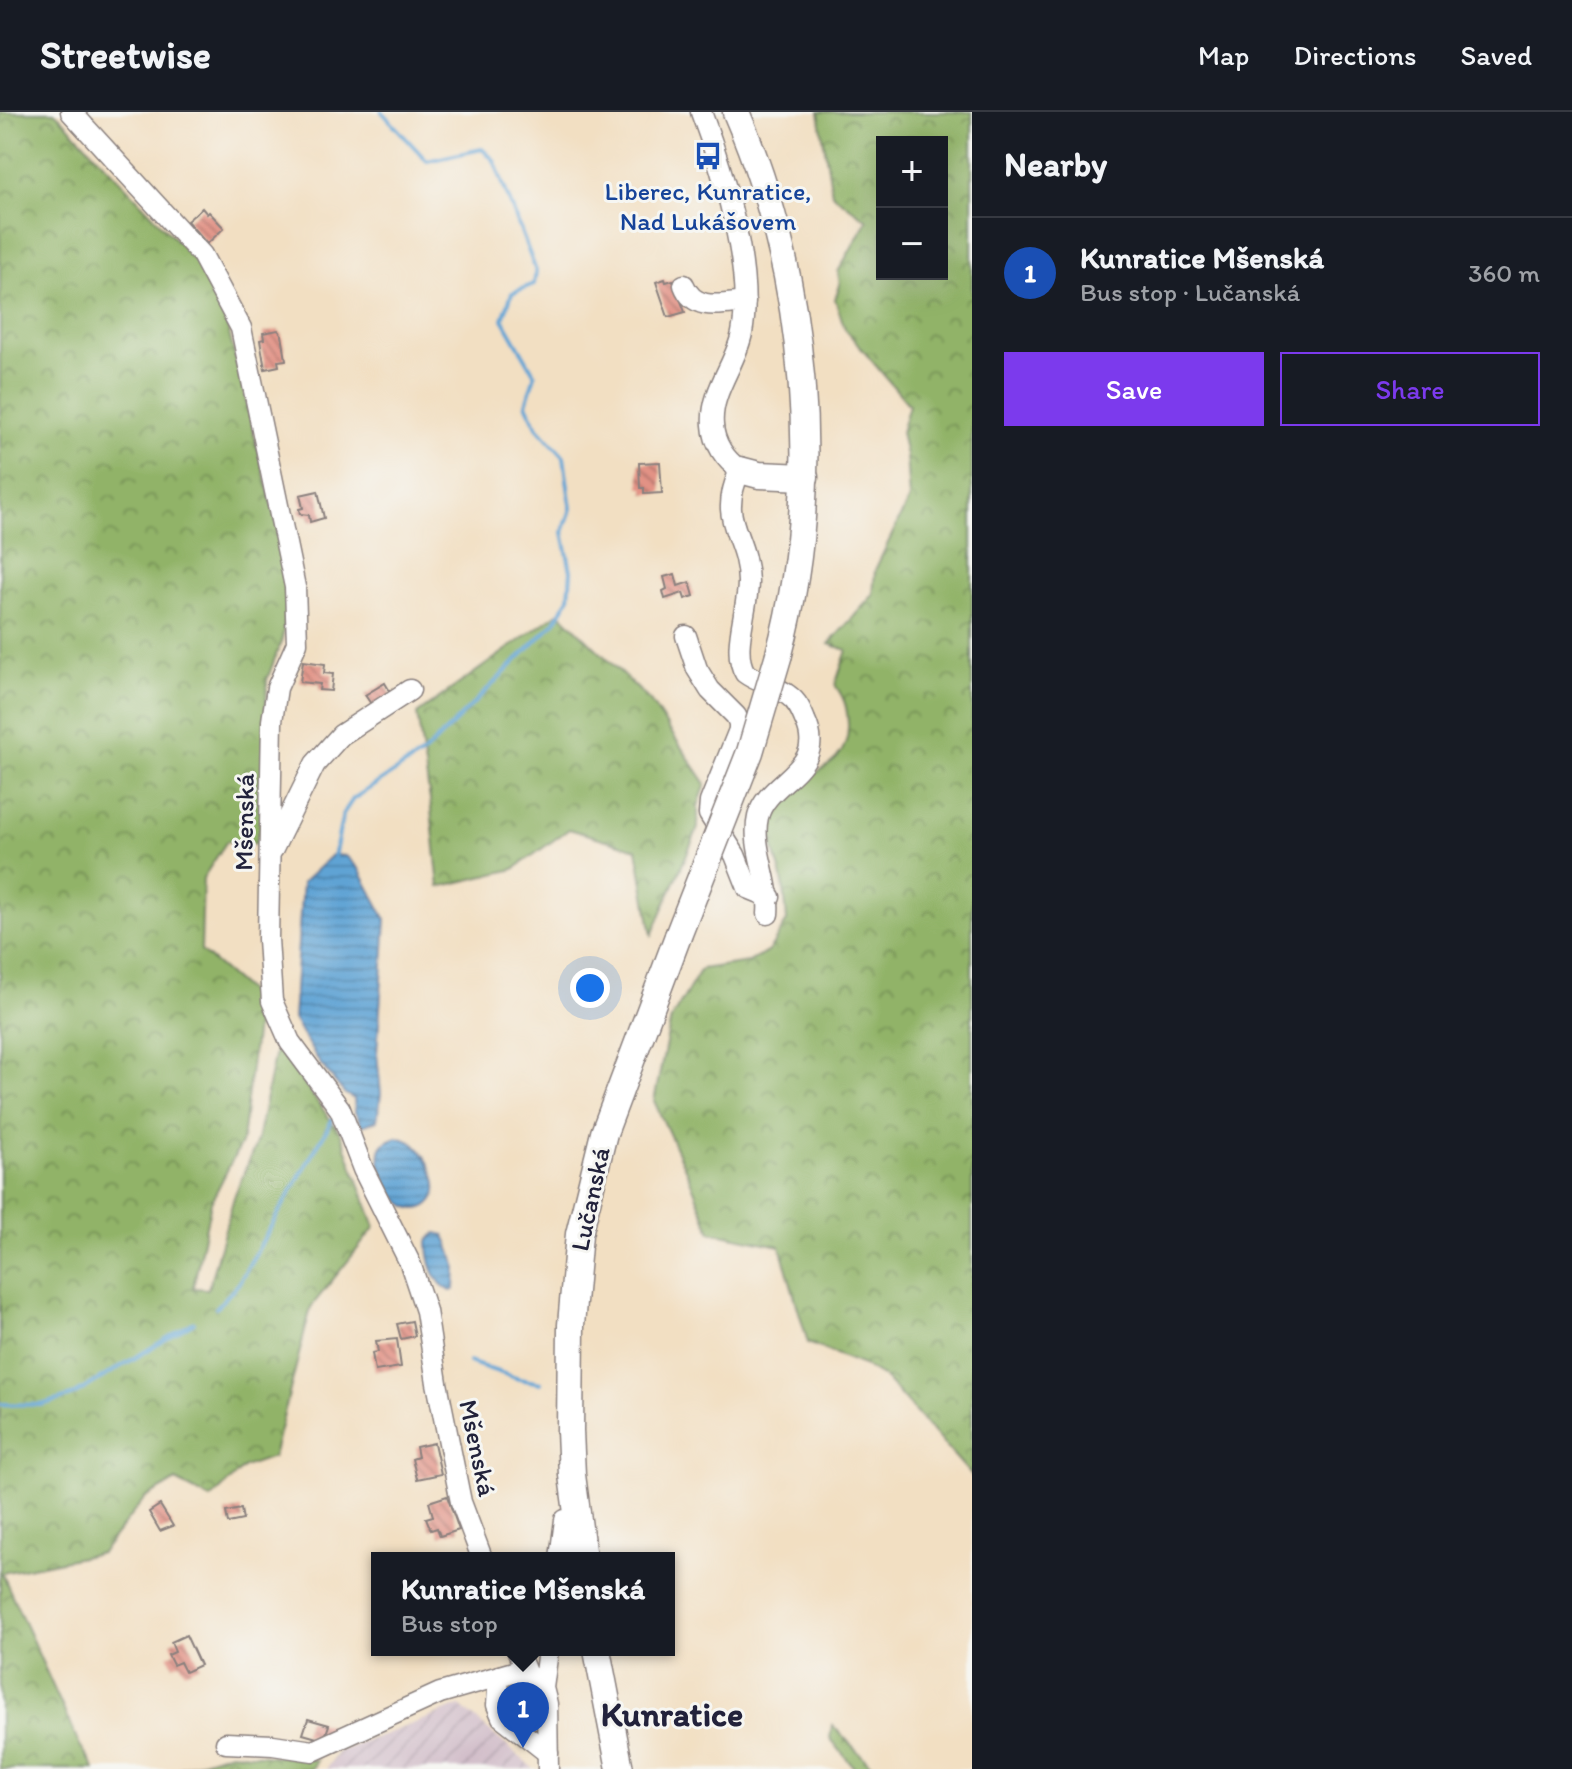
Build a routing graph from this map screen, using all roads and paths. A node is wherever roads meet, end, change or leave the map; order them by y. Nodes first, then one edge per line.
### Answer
1 (71, 112) edge
2 (701, 112) edge
3 (736, 112) edge
4 (684, 285) dead end
5 (745, 302) junction
6 (740, 470) junction
7 (805, 477) junction
8 (686, 636) dead end
9 (410, 690) dead end
10 (269, 858) junction
11 (565, 1520) dead end
12 (480, 1552) edge
13 (568, 1552) edge
14 (568, 1552) edge
15 (520, 1656) edge
16 (545, 1656) edge
17 (598, 1656) edge
18 (499, 1676) junction
19 (535, 1681) junction
20 (226, 1743) dead end
21 (548, 1761) edge
22 (620, 1769) edge

1 - 10 street, Mšenská
2 - 5 street
3 - 7 main road, Lučanská
4 - 5 street
5 - 6 street
6 - 7 main road
6 - 8 street
7 - 13 main road, Lučanská, bridge
9 - 10 street
10 - 12 street, Mšenská
11 - 14 street
15 - 19 street
16 - 19 street
17 - 22 main road
18 - 19 street
18 - 20 street
18 - 21 street
19 - 21 street

